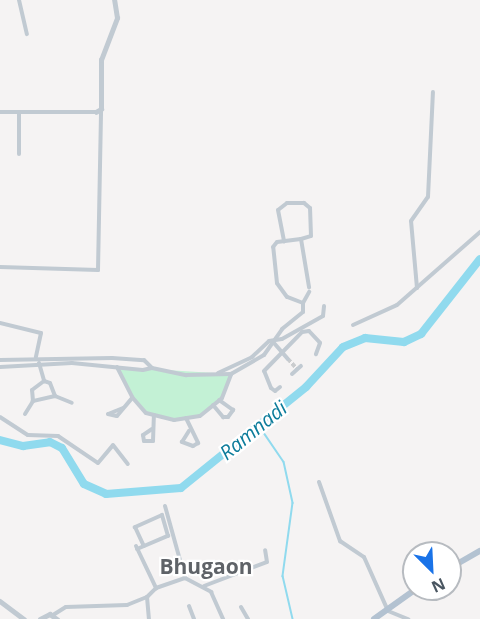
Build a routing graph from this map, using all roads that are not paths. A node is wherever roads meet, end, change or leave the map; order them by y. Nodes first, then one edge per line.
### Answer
1 (19, 0) edge
2 (114, 0) edge
3 (27, 34) dead end
4 (433, 92) dead end
5 (101, 109) junction
6 (0, 112) edge
7 (19, 112) junction
8 (19, 154) dead end
9 (480, 231) edge
10 (301, 239) junction
11 (284, 241) junction
12 (0, 267) edge
13 (417, 288) junction
14 (303, 303) junction
15 (324, 306) dead end
16 (0, 323) edge
17 (353, 325) dead end
18 (275, 341) junction
19 (282, 352) junction
20 (316, 354) dead end
21 (36, 357) junction
22 (288, 359) tunnel mouth
23 (0, 360) edge
24 (39, 363) junction
25 (301, 366) dead end
26 (0, 367) edge
27 (117, 367) junction
28 (152, 368) junction
29 (218, 374) junction
30 (231, 374) junction
31 (292, 374) dead end
32 (44, 381) junction
33 (280, 387) dead end
34 (55, 396) junction
35 (132, 398) junction
36 (219, 400) junction
37 (33, 401) junction
38 (72, 403) dead end
39 (213, 405) junction
40 (123, 408) dead end
41 (25, 414) dead end
42 (154, 415) junction
43 (0, 417) edge
44 (186, 418) junction
45 (152, 429) dead end
46 (189, 431) junction
47 (128, 464) dead end
48 (319, 482) dead end
49 (165, 506) dead end
50 (144, 546) junction
51 (266, 550) dead end
52 (480, 551) edge
53 (462, 561) edge
54 (185, 578) junction
55 (204, 587) junction
56 (156, 588) junction
57 (147, 597) junction
58 (402, 600) edge
59 (0, 601) edge
60 (189, 606) dead end
61 (242, 607) dead end
62 (388, 610) junction
63 (55, 617) edge
64 (399, 617) edge
65 (24, 619) edge
66 (40, 619) edge
67 (149, 619) edge
68 (194, 619) edge
69 (223, 619) edge
70 (248, 619) edge
71 (374, 619) edge
72 (408, 619) edge

1 - 3 street
2 - 5 street
4 - 13 street
5 - 7 street
5 - 12 street
6 - 7 street
7 - 8 street
9 - 13 street
10 - 11 street
10 - 11 street
10 - 14 street
11 - 14 street
13 - 17 street
14 - 18 street
15 - 18 street
16 - 21 street
18 - 19 street
18 - 29 street
18 - 30 street
19 - 20 street
19 - 22 street
19 - 33 street
21 - 23 street
21 - 28 street
24 - 26 street
24 - 27 street
24 - 32 street
25 - 31 street
27 - 28 street
27 - 35 street
28 - 29 street
29 - 30 street
30 - 36 street
32 - 34 street
32 - 37 street
34 - 37 street
34 - 38 street
35 - 40 street
35 - 42 street
36 - 39 street
36 - 39 street
37 - 41 street
39 - 44 street
42 - 44 street
42 - 45 street
43 - 47 street
44 - 46 street
46 - 46 street
48 - 62 street
49 - 54 street
50 - 50 street
50 - 56 street
51 - 55 street
52 - 53 main road
54 - 55 street
54 - 56 street
55 - 69 street
56 - 57 street
57 - 63 street
57 - 67 street
58 - 62 main road
59 - 65 street
60 - 68 street
61 - 70 street
62 - 64 street
62 - 71 main road
63 - 66 street
64 - 72 street

